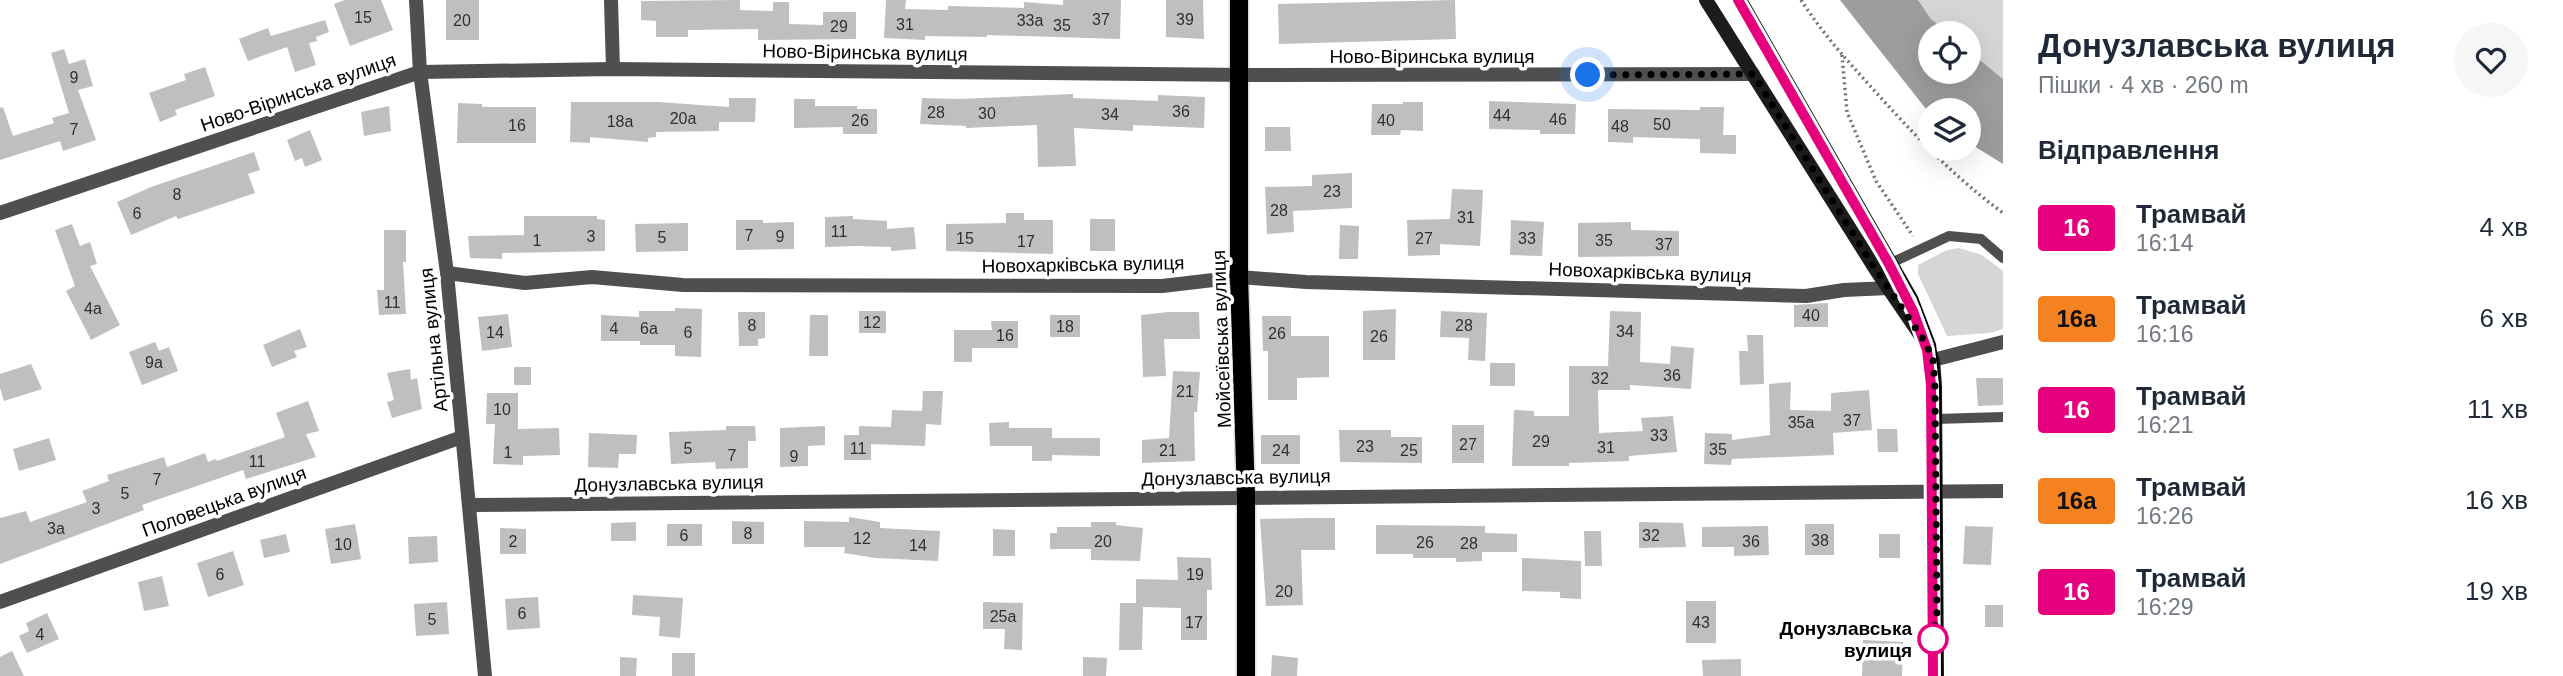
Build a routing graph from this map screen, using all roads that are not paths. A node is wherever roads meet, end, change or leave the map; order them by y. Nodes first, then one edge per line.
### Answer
1 (416, 0) edge
2 (611, 0) edge
3 (1239, 0) edge
4 (1706, 0) edge
5 (613, 69) junction
6 (420, 72) junction
7 (1753, 74) junction
8 (1239, 75) junction
9 (0, 213) edge
10 (2003, 258) edge
11 (1876, 270) junction
12 (447, 273) junction
13 (1239, 276) junction
14 (1889, 288) junction
15 (2003, 342) edge
16 (1933, 360) junction
17 (2003, 417) edge
18 (1936, 419) junction
19 (462, 437) junction
20 (1936, 491) junction
21 (2003, 491) edge
22 (1246, 496) junction
23 (469, 505) junction
24 (0, 602) edge
25 (485, 676) edge
26 (1246, 676) edge
27 (1937, 676) edge

1 - 6 street, Артільна вулиця
2 - 5 street
3 - 8 main road, Мойсеївська вулиця
4 - 7 main road
5 - 6 street, Ново-Віринська вулиця
5 - 8 street, Ново-Віринська вулиця
6 - 9 street, Ново-Віринська вулиця
6 - 12 street, Артільна вулиця
7 - 8 street, Ново-Віринська вулиця
7 - 11 main road
8 - 13 main road, Мойсеївська вулиця
10 - 11 lane
11 - 14 main road
12 - 13 street, Новохарківська вулиця
12 - 19 street, Артільна вулиця
13 - 14 street, Новохарківська вулиця
13 - 22 main road, Мойсеївська вулиця
14 - 16 main road
15 - 16 street
16 - 18 main road
17 - 18 lane
18 - 20 main road
19 - 23 street, Артільна вулиця
19 - 24 street, Половецька вулиця
20 - 21 street, Донузлавська вулиця
20 - 22 street, Донузлавська вулиця
20 - 27 main road
22 - 23 street, Донузлавська вулиця
22 - 26 main road, Мойсеївська вулиця
23 - 25 street, Артільна вулиця

